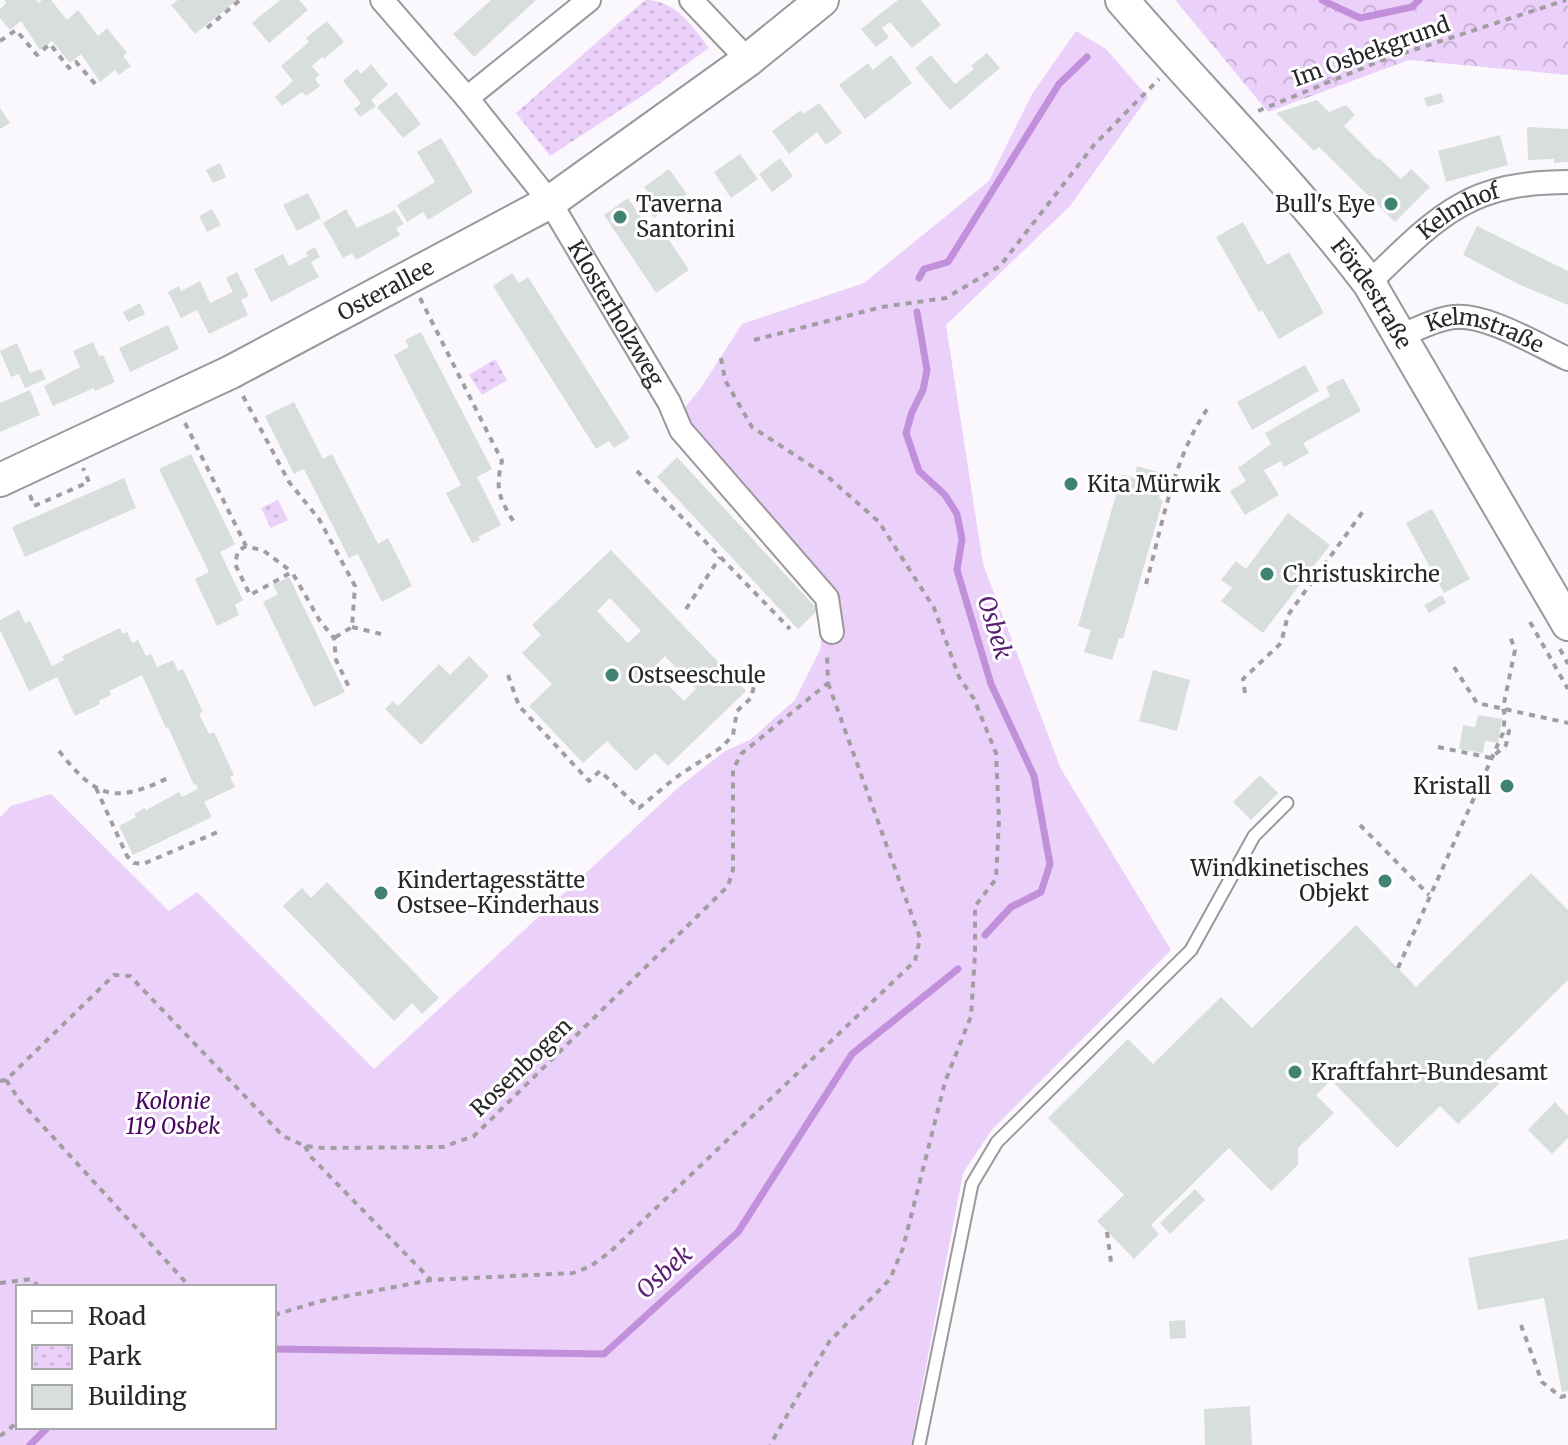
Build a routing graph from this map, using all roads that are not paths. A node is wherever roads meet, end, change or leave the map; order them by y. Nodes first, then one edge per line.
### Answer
1 (589, 0) edge
2 (691, 0) edge
3 (822, 0) edge
4 (1122, 0) edge
5 (387, 6) edge
6 (748, 60) junction
7 (467, 98) junction
8 (1568, 182) edge
9 (550, 202) junction
10 (1369, 283) junction
11 (1400, 336) junction
12 (1568, 359) edge
13 (10, 475) edge
14 (1568, 624) edge
15 (832, 632) road end
16 (1287, 803) dead end
17 (919, 1445) edge

1 - 7 street
2 - 6 street
3 - 6 street, Osterallee
4 - 10 street, Fördestraße
5 - 7 street, Klosterholzweg
6 - 9 street, Osterallee
7 - 9 street, Klosterholzweg
8 - 10 street, Kelmhof
9 - 13 street, Osterallee
9 - 15 street, Klosterholzweg
10 - 11 street, Fördestraße
11 - 12 street, Kelmstraße
11 - 14 street, Fördestraße
16 - 17 lane

